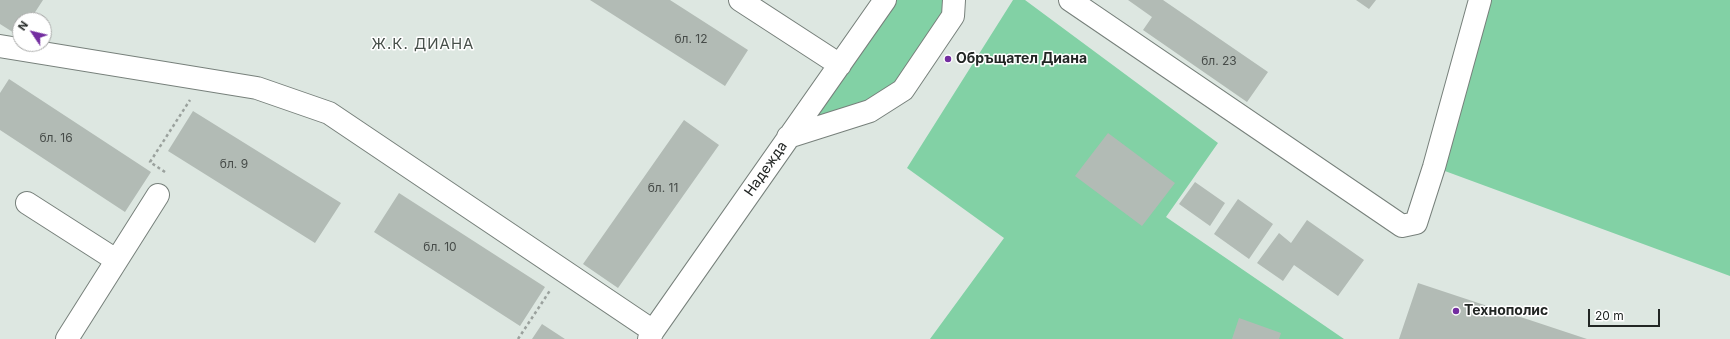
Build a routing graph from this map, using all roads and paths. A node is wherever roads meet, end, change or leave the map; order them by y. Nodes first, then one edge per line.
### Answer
1 (740, 0) edge
2 (885, 0) edge
3 (954, 0) edge
4 (1070, 0) edge
5 (1480, 0) edge
6 (0, 46) edge
7 (840, 65) junction
8 (203, 80) junction
9 (788, 137) junction
10 (158, 195) joint
11 (27, 203) dead end
12 (116, 260) junction
13 (564, 271) junction
14 (651, 335) edge
15 (67, 339) edge
16 (518, 339) edge

1 - 7 street
2 - 7 street, Надежда
3 - 9 street
4 - 5 street
6 - 8 street
7 - 9 street, Надежда
8 - 10 path
8 - 13 street
9 - 14 street, Надежда
10 - 12 street
11 - 12 street
12 - 15 street
13 - 14 street
13 - 16 path

